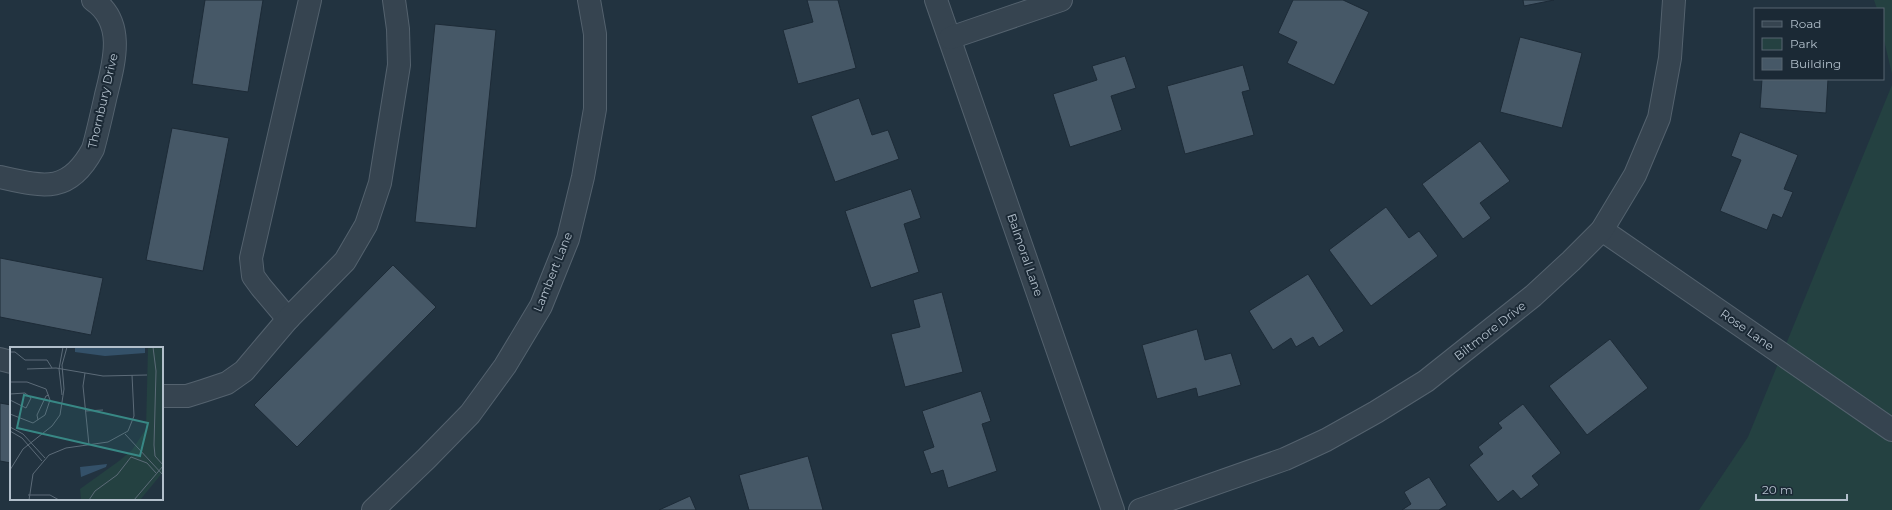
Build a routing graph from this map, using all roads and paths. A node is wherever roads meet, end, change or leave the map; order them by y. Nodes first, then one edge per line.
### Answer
1 (93, 0) edge
2 (310, 0) edge
3 (394, 0) edge
4 (590, 0) edge
5 (936, 0) edge
6 (1061, 0) edge
7 (1674, 0) edge
8 (950, 38) junction
9 (0, 177) edge
10 (1602, 230) junction
11 (288, 319) junction
12 (0, 360) edge
13 (10, 362) edge
14 (163, 396) edge
15 (1892, 430) edge
16 (372, 510) edge
17 (1113, 510) edge
18 (1140, 510) edge

1 - 9 street, Thornbury Drive
2 - 11 street
3 - 11 street
4 - 16 street, Lambert Lane
5 - 8 street, Balmoral Lane
6 - 8 street
7 - 10 street, Biltmore Drive
8 - 17 street, Balmoral Lane
10 - 15 street, Rose Lane
10 - 18 street, Biltmore Drive
11 - 14 street
12 - 13 street

